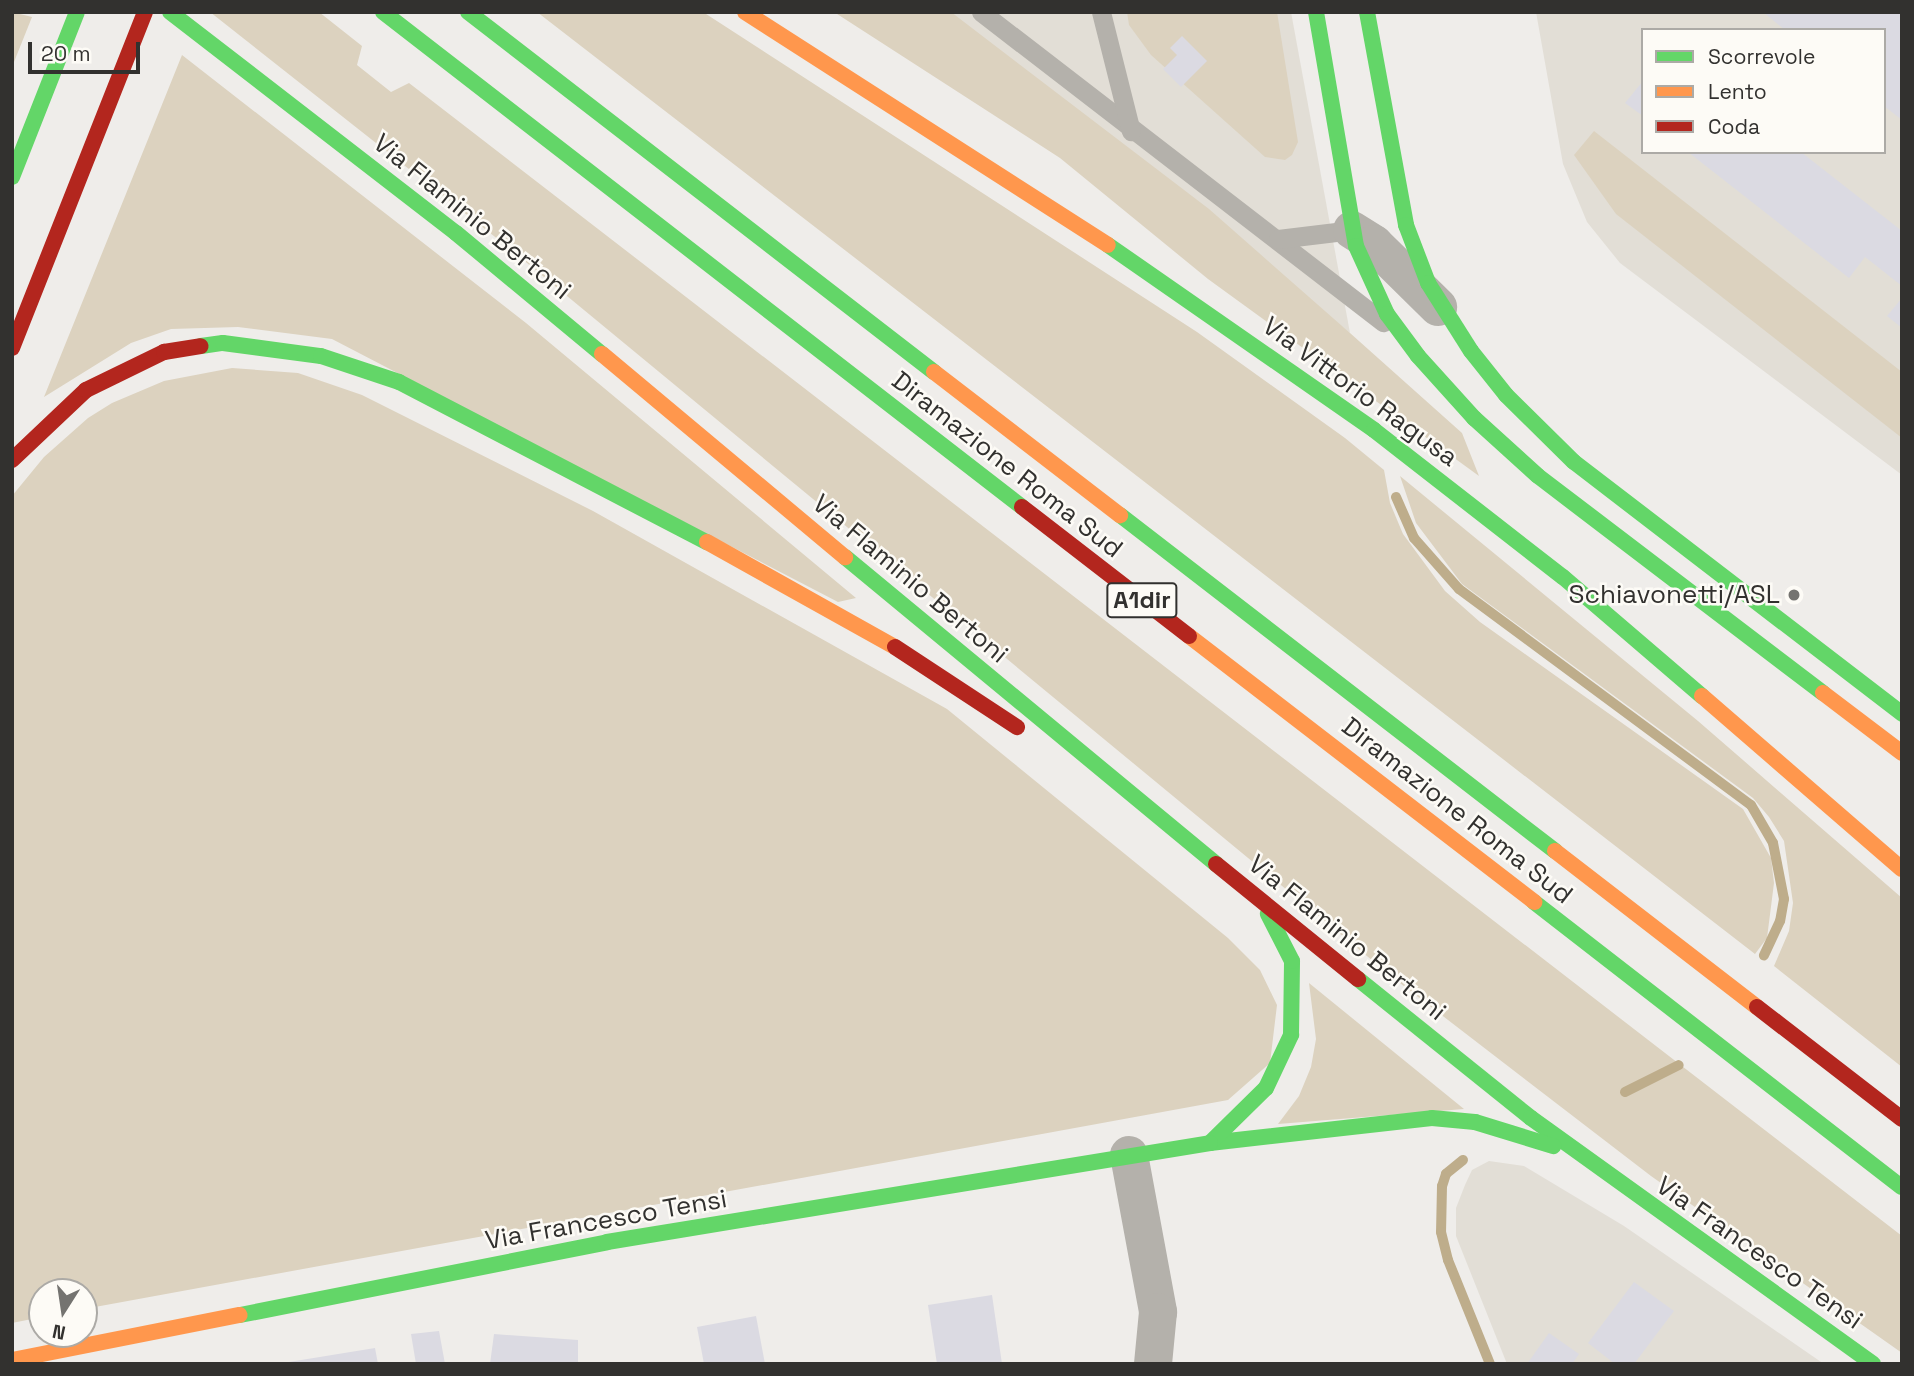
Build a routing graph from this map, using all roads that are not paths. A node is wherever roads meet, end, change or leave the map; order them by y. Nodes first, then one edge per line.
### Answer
1 (145, 12) edge
2 (170, 12) edge
3 (383, 12) edge
4 (468, 12) edge
5 (746, 12) edge
6 (981, 12) edge
7 (1101, 12) edge
8 (1317, 12) edge
9 (1367, 12) edge
10 (76, 16) edge
11 (820, 39) dead end
12 (901, 112) junction
13 (1130, 131) junction
14 (12, 177) edge
15 (1352, 230) junction
16 (1278, 239) junction
17 (1447, 316) junction
18 (1406, 340) junction
19 (12, 348) edge
20 (12, 460) edge
21 (1902, 714) edge
22 (1902, 753) edge
23 (1172, 829) junction
24 (1902, 869) edge
25 (1246, 888) junction
26 (1902, 1119) edge
27 (1210, 1143) junction
28 (1129, 1155) junction
29 (1618, 1183) junction
30 (1902, 1186) edge
31 (12, 1360) edge
32 (1153, 1364) edge
33 (1873, 1364) edge

1 - 19 main road
2 - 23 main road, Via Flaminio Bertoni
3 - 30 main road, Diramazione Roma Sud / A1dir
4 - 26 main road, Diramazione Roma Sud / A1dir
5 - 12 main road, Via Vittorio Ragusa
6 - 13 lane
7 - 13 lane
8 - 15 main road
9 - 17 main road
10 - 14 main road
11 - 12 main road
12 - 24 main road, Via Vittorio Ragusa
13 - 16 lane
15 - 16 lane
15 - 17 street
15 - 18 main road
16 - 18 lane
17 - 21 main road
18 - 22 main road
20 - 23 main road
23 - 25 main road, Via Flaminio Bertoni
25 - 27 main road
25 - 29 main road, Via Flaminio Bertoni
27 - 28 main road, Via Francesco Tensi
27 - 29 main road, Via Francesco Tensi
28 - 31 main road, Via Francesco Tensi
28 - 32 street
29 - 33 main road, Via Francesco Tensi

